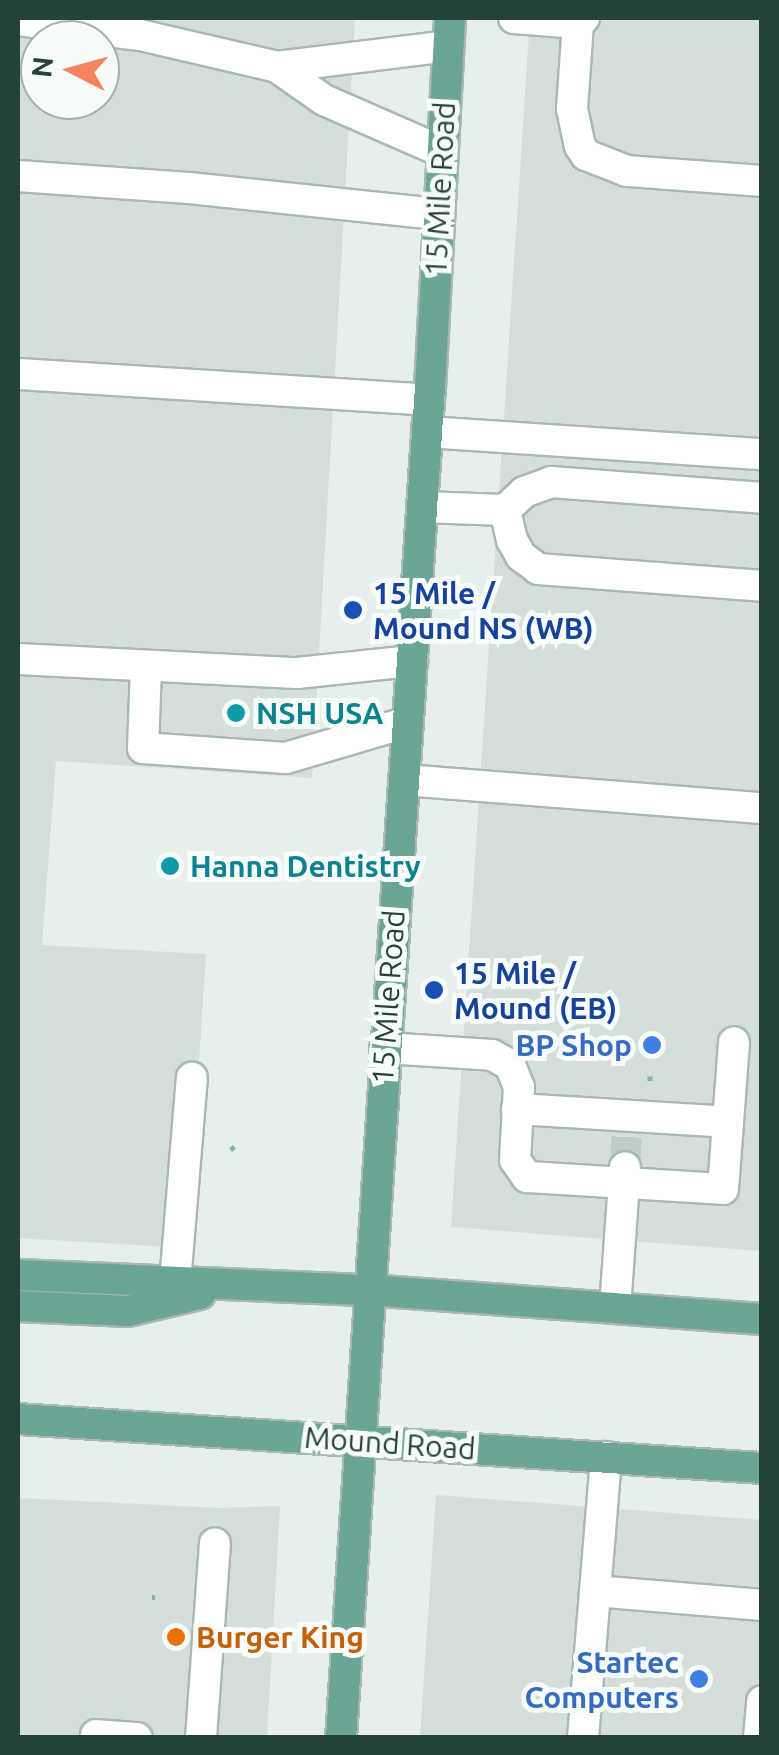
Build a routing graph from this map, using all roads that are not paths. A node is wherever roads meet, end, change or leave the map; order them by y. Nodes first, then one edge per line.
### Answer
1 (514, 18) edge
2 (18, 20) edge
3 (581, 20) edge
4 (449, 32) edge
5 (277, 67) junction
6 (441, 151) junction
7 (18, 176) edge
8 (762, 181) edge
9 (437, 214) junction
10 (18, 374) edge
11 (429, 400) junction
12 (427, 432) junction
13 (762, 454) edge
14 (762, 498) edge
15 (422, 507) junction
16 (504, 510) junction
17 (762, 586) edge
18 (18, 658) edge
19 (412, 660) junction
20 (146, 667) junction
21 (408, 722) junction
22 (404, 780) junction
23 (762, 808) edge
24 (734, 1042) dead end
25 (385, 1048) junction
26 (192, 1078) dead end
27 (517, 1108) junction
28 (728, 1122) junction
29 (624, 1176) junction
30 (18, 1274) edge
31 (175, 1284) junction
32 (232, 1287) junction
33 (368, 1290) junction
34 (18, 1306) edge
35 (615, 1308) junction
36 (762, 1319) edge
37 (18, 1419) edge
38 (358, 1442) junction
39 (606, 1457) junction
40 (762, 1468) edge
41 (215, 1544) dead end
42 (595, 1591) junction
43 (762, 1605) edge
44 (762, 1700) edge
45 (202, 1725) edge
46 (96, 1735) edge
47 (136, 1738) edge
48 (184, 1738) edge
49 (341, 1738) edge
50 (583, 1738) edge
51 (759, 1738) edge

1 - 3 lane
2 - 5 lane
3 - 8 lane
4 - 5 lane
4 - 6 main road, 15 Mile Road
5 - 6 lane
6 - 9 main road, 15 Mile Road
7 - 9 lane
9 - 11 main road, 15 Mile Road
10 - 11 lane
11 - 12 main road, 15 Mile Road
12 - 13 lane
12 - 15 main road, 15 Mile Road
14 - 16 lane
15 - 16 lane
15 - 19 main road, 15 Mile Road
16 - 17 lane
18 - 20 lane
19 - 20 lane
19 - 21 main road, 15 Mile Road
20 - 21 lane
21 - 22 main road, 15 Mile Road
22 - 23 lane
22 - 25 main road, 15 Mile Road
24 - 28 lane
25 - 27 lane
25 - 33 main road, 15 Mile Road
26 - 31 lane
27 - 28 lane
27 - 29 lane
28 - 29 lane
29 - 35 lane
30 - 31 main road
31 - 32 main road
32 - 33 main road
32 - 34 main road
33 - 35 main road
33 - 38 main road, 15 Mile Road
35 - 36 main road
37 - 38 main road, Mound Road
38 - 39 main road, Mound Road
38 - 49 main road, 15 Mile Road
39 - 40 main road, Mound Road
39 - 42 lane
41 - 45 lane
42 - 43 lane
42 - 50 lane
44 - 51 lane
45 - 48 lane
46 - 47 lane

